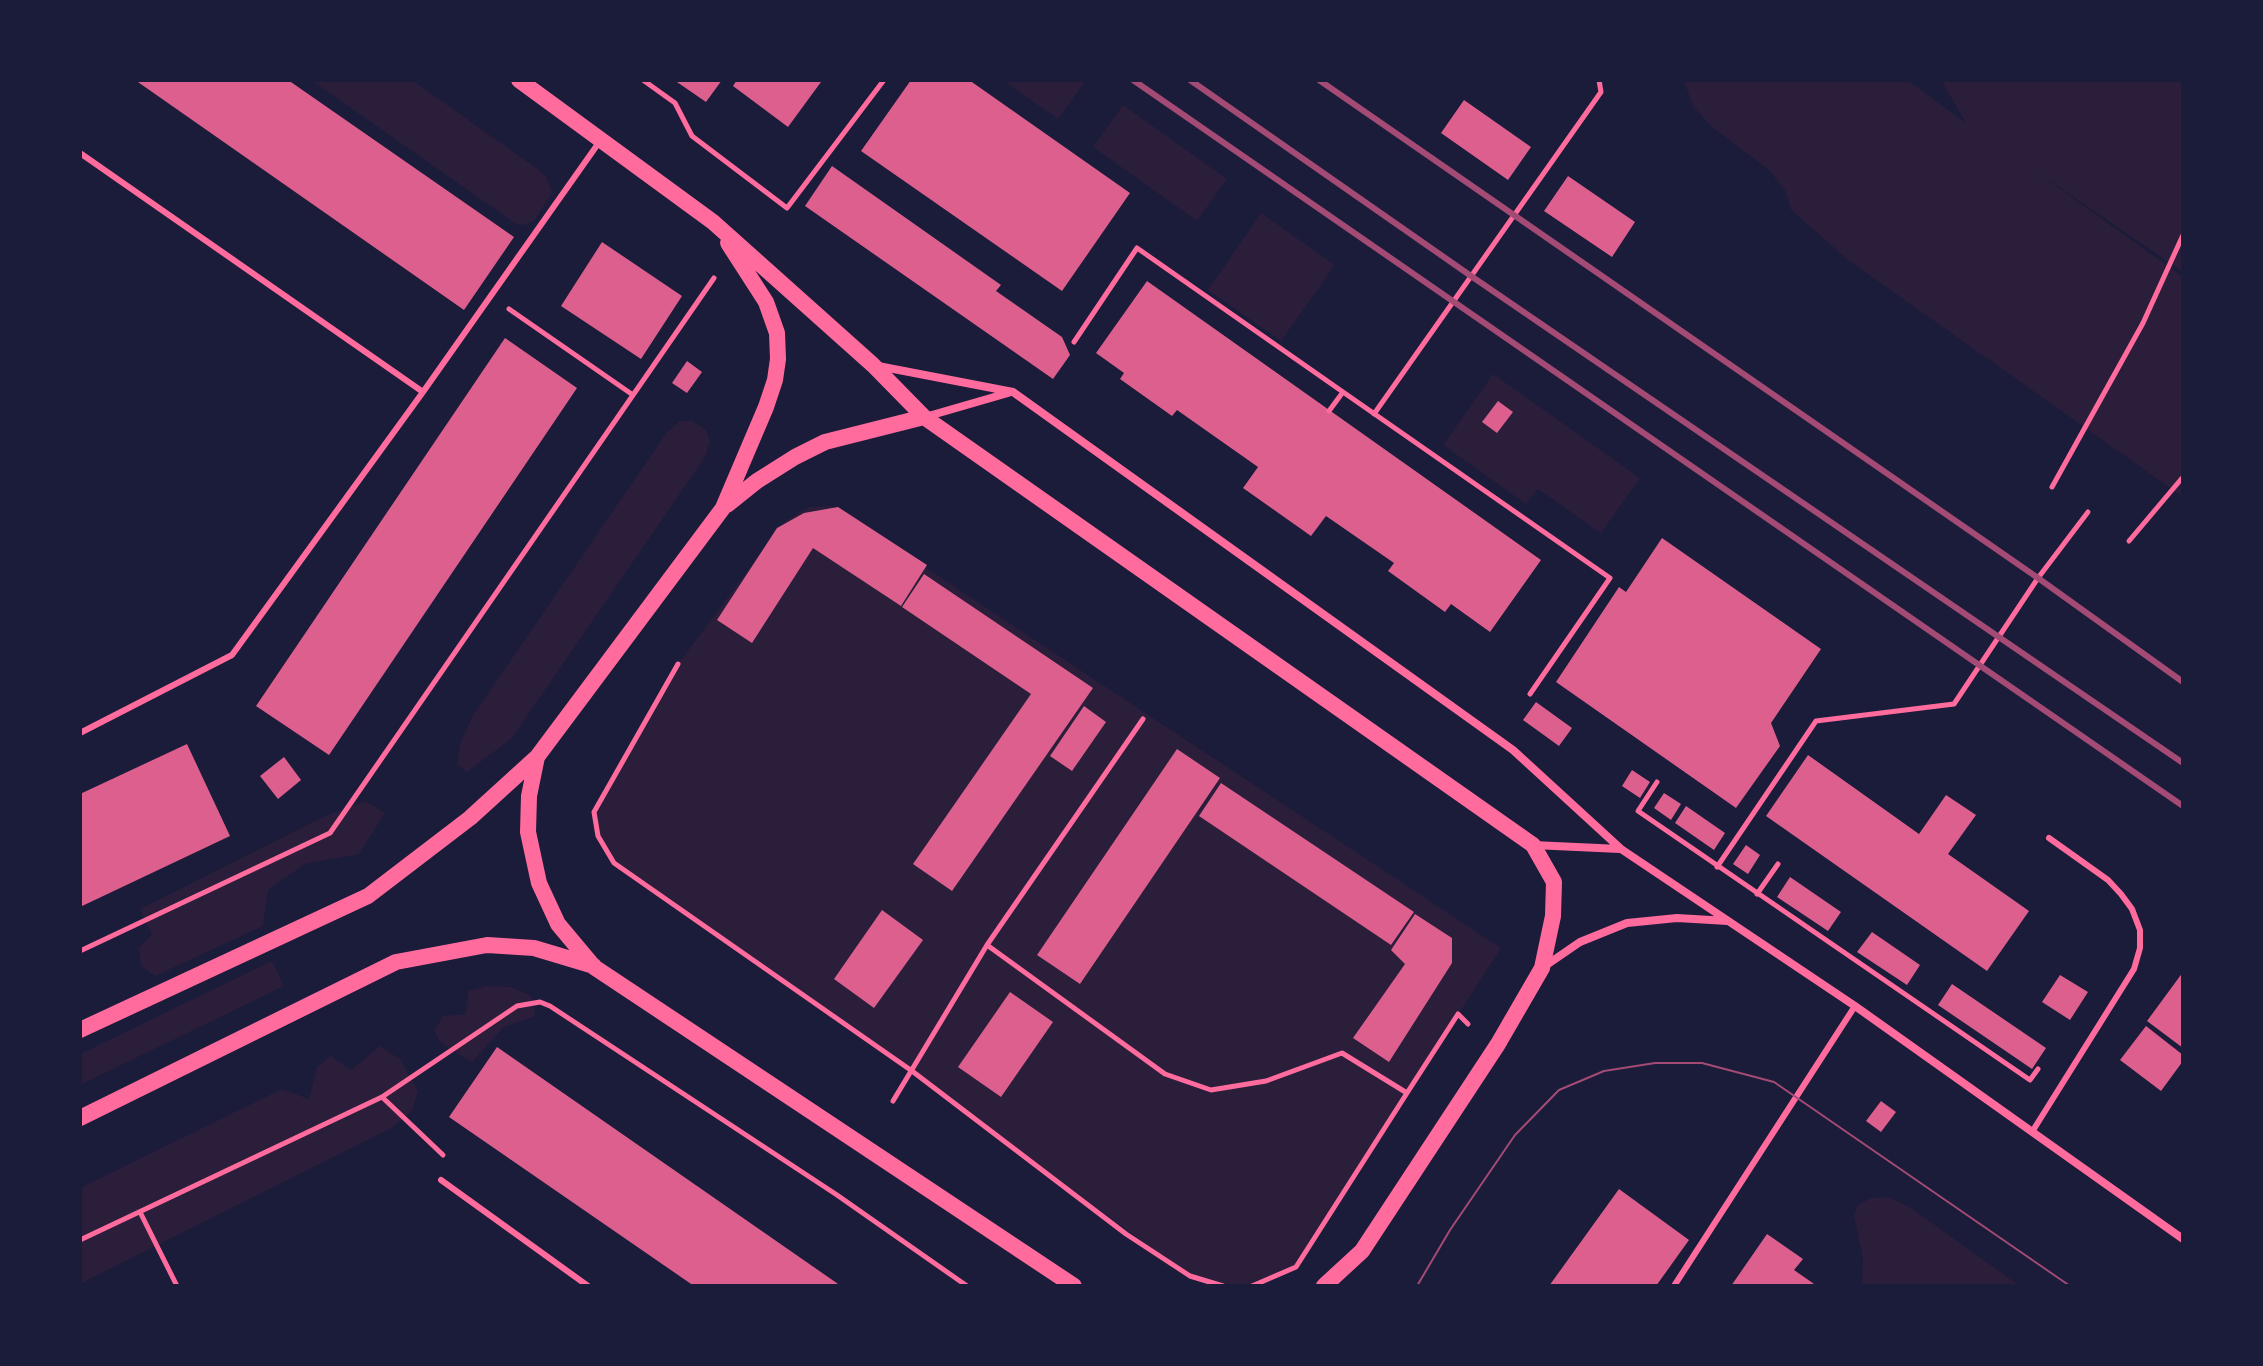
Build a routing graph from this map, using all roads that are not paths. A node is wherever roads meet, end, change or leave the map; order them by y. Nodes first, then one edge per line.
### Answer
1 (519, 80) edge
2 (600, 141) junction
3 (80, 153) edge
4 (713, 222) junction
5 (873, 365) junction
6 (423, 392) junction
7 (1013, 392) junction
8 (924, 417) junction
9 (723, 508) junction
10 (80, 733) edge
11 (537, 757) junction
12 (2049, 838) dead end
13 (1533, 845) junction
14 (1621, 849) junction
15 (1729, 921) junction
16 (594, 967) junction
17 (1542, 968) junction
18 (1855, 1006) junction
19 (80, 1030) edge
20 (80, 1118) edge
21 (2032, 1132) junction
22 (441, 1180) road end
23 (2183, 1239) edge
24 (1362, 1251) junction
25 (588, 1286) edge
26 (1074, 1286) edge
27 (1324, 1286) edge
28 (1343, 1286) edge
29 (1674, 1286) edge

1 - 2 main road
2 - 4 main road
2 - 6 lane
3 - 6 lane
4 - 5 main road
4 - 9 main road
5 - 7 street
5 - 8 main road
6 - 10 lane
7 - 8 street
7 - 14 street
8 - 9 main road
8 - 13 main road
9 - 11 main road
11 - 16 main road
11 - 19 main road
12 - 21 lane
13 - 14 street
13 - 17 main road
14 - 15 street
15 - 17 street
15 - 18 street
16 - 20 main road
16 - 26 main road
17 - 24 main road
18 - 21 street
18 - 29 lane
21 - 23 street
22 - 25 lane
24 - 27 main road
24 - 28 main road

